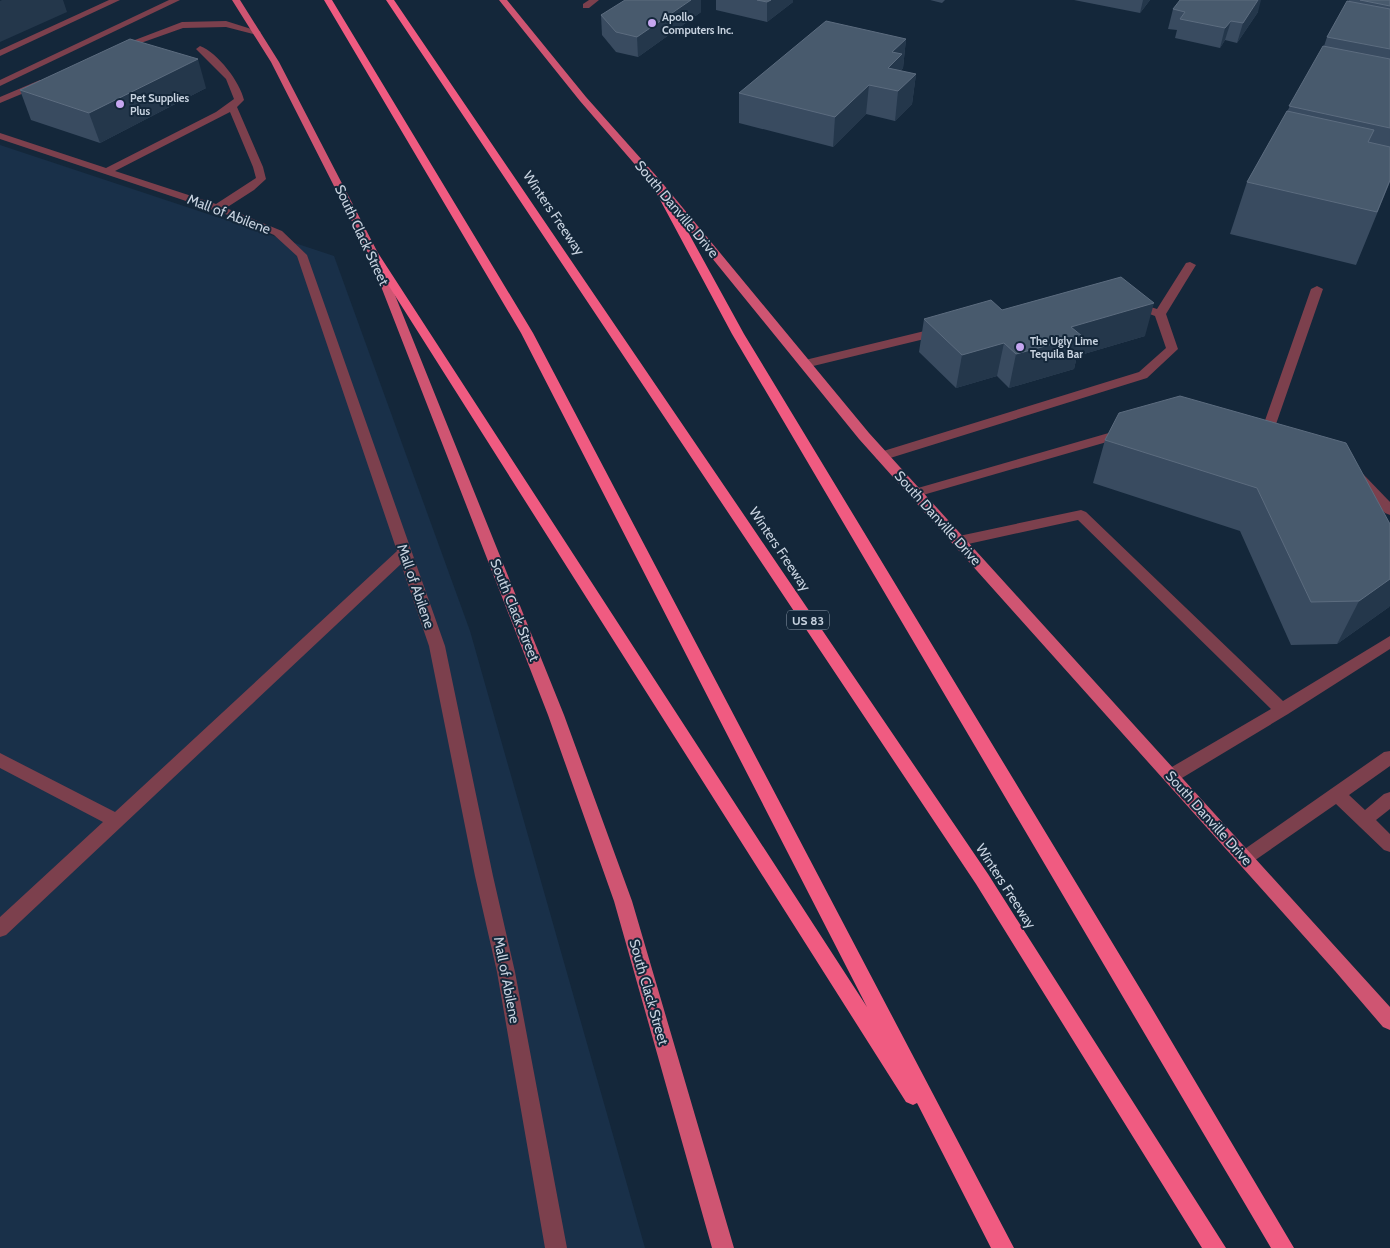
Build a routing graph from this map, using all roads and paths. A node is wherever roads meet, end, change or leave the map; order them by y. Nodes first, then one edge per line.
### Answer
1 (116, 0) edge
2 (176, 0) edge
3 (236, 0) edge
4 (328, 0) edge
5 (390, 0) edge
6 (503, 0) edge
7 (595, 0) edge
8 (586, 6) dead end
9 (257, 32) junction
10 (200, 49) dead end
11 (0, 52) edge
12 (107, 53) edge
13 (29, 70) junction
14 (0, 84) edge
15 (0, 100) edge
16 (232, 107) junction
17 (0, 136) edge
18 (107, 171) junction
19 (654, 181) junction
20 (218, 208) junction
21 (373, 252) junction
22 (1190, 265) dead end
23 (1317, 289) dead end
24 (1118, 298) edge
25 (1160, 314) junction
26 (948, 329) edge
27 (805, 364) junction
28 (1139, 428) edge
29 (1296, 435) edge
30 (882, 456) junction
31 (1351, 469) edge
32 (916, 493) junction
33 (1390, 510) edge
34 (959, 541) junction
35 (404, 553) junction
36 (1390, 642) edge
37 (1282, 710) junction
38 (1390, 757) edge
39 (0, 760) edge
40 (1171, 776) junction
41 (1337, 794) junction
42 (1390, 799) edge
43 (1364, 820) junction
44 (117, 821) junction
45 (1390, 845) edge
46 (1245, 858) junction
47 (0, 929) edge
48 (1390, 1021) edge
49 (964, 1175) junction
50 (556, 1248) edge
51 (723, 1248) edge
52 (1003, 1248) edge
53 (1215, 1248) edge
54 (1283, 1248) edge

1 - 11 lane
2 - 13 lane
3 - 9 main road, South Clack Street
4 - 49 highway
5 - 53 highway, Winters Freeway / US 83
6 - 19 main road, South Danville Drive
7 - 8 lane
9 - 12 lane
9 - 21 main road, South Clack Street
10 - 16 lane
13 - 14 lane
13 - 15 lane
16 - 18 lane
16 - 20 lane
17 - 18 lane, Mall of Abilene
18 - 20 lane, Mall of Abilene
19 - 27 main road, South Danville Drive
19 - 54 highway
20 - 35 lane, Mall of Abilene
21 - 49 highway
21 - 51 main road, South Clack Street
22 - 25 lane
23 - 29 lane
24 - 25 lane
25 - 30 lane
26 - 27 lane
27 - 30 main road, South Danville Drive
28 - 32 lane
30 - 32 main road, South Danville Drive
31 - 33 lane
32 - 34 main road, South Danville Drive
34 - 37 lane
34 - 40 main road, South Danville Drive
35 - 44 lane
35 - 50 lane, Mall of Abilene
36 - 37 lane
37 - 40 lane
38 - 41 lane
39 - 44 lane
40 - 46 main road, South Danville Drive
41 - 43 lane
41 - 46 lane
42 - 43 lane
43 - 45 lane
44 - 47 lane
46 - 48 main road, South Danville Drive
49 - 52 highway

